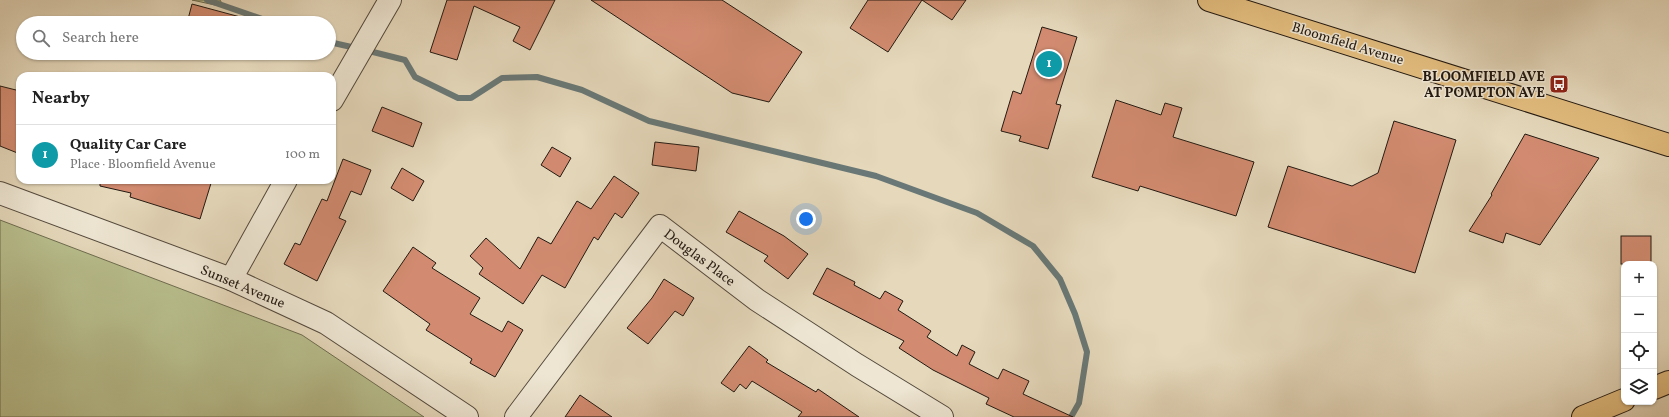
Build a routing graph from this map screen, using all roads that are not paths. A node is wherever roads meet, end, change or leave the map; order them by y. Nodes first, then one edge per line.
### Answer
1 (390, 0) edge
2 (1209, 0) edge
3 (336, 93) edge
4 (1669, 145) edge
5 (284, 184) edge
6 (0, 193) edge
7 (231, 279) junction
8 (1669, 382) edge
9 (1657, 387) edge
10 (1621, 401) edge
11 (467, 417) edge
12 (516, 417) edge
13 (942, 417) edge
14 (1583, 417) edge

1 - 3 street
2 - 4 main road, Bloomfield Avenue
5 - 7 street
6 - 7 street, Sunset Avenue
7 - 11 street, Sunset Avenue
8 - 9 main road
10 - 14 main road
12 - 13 street, Douglas Place

